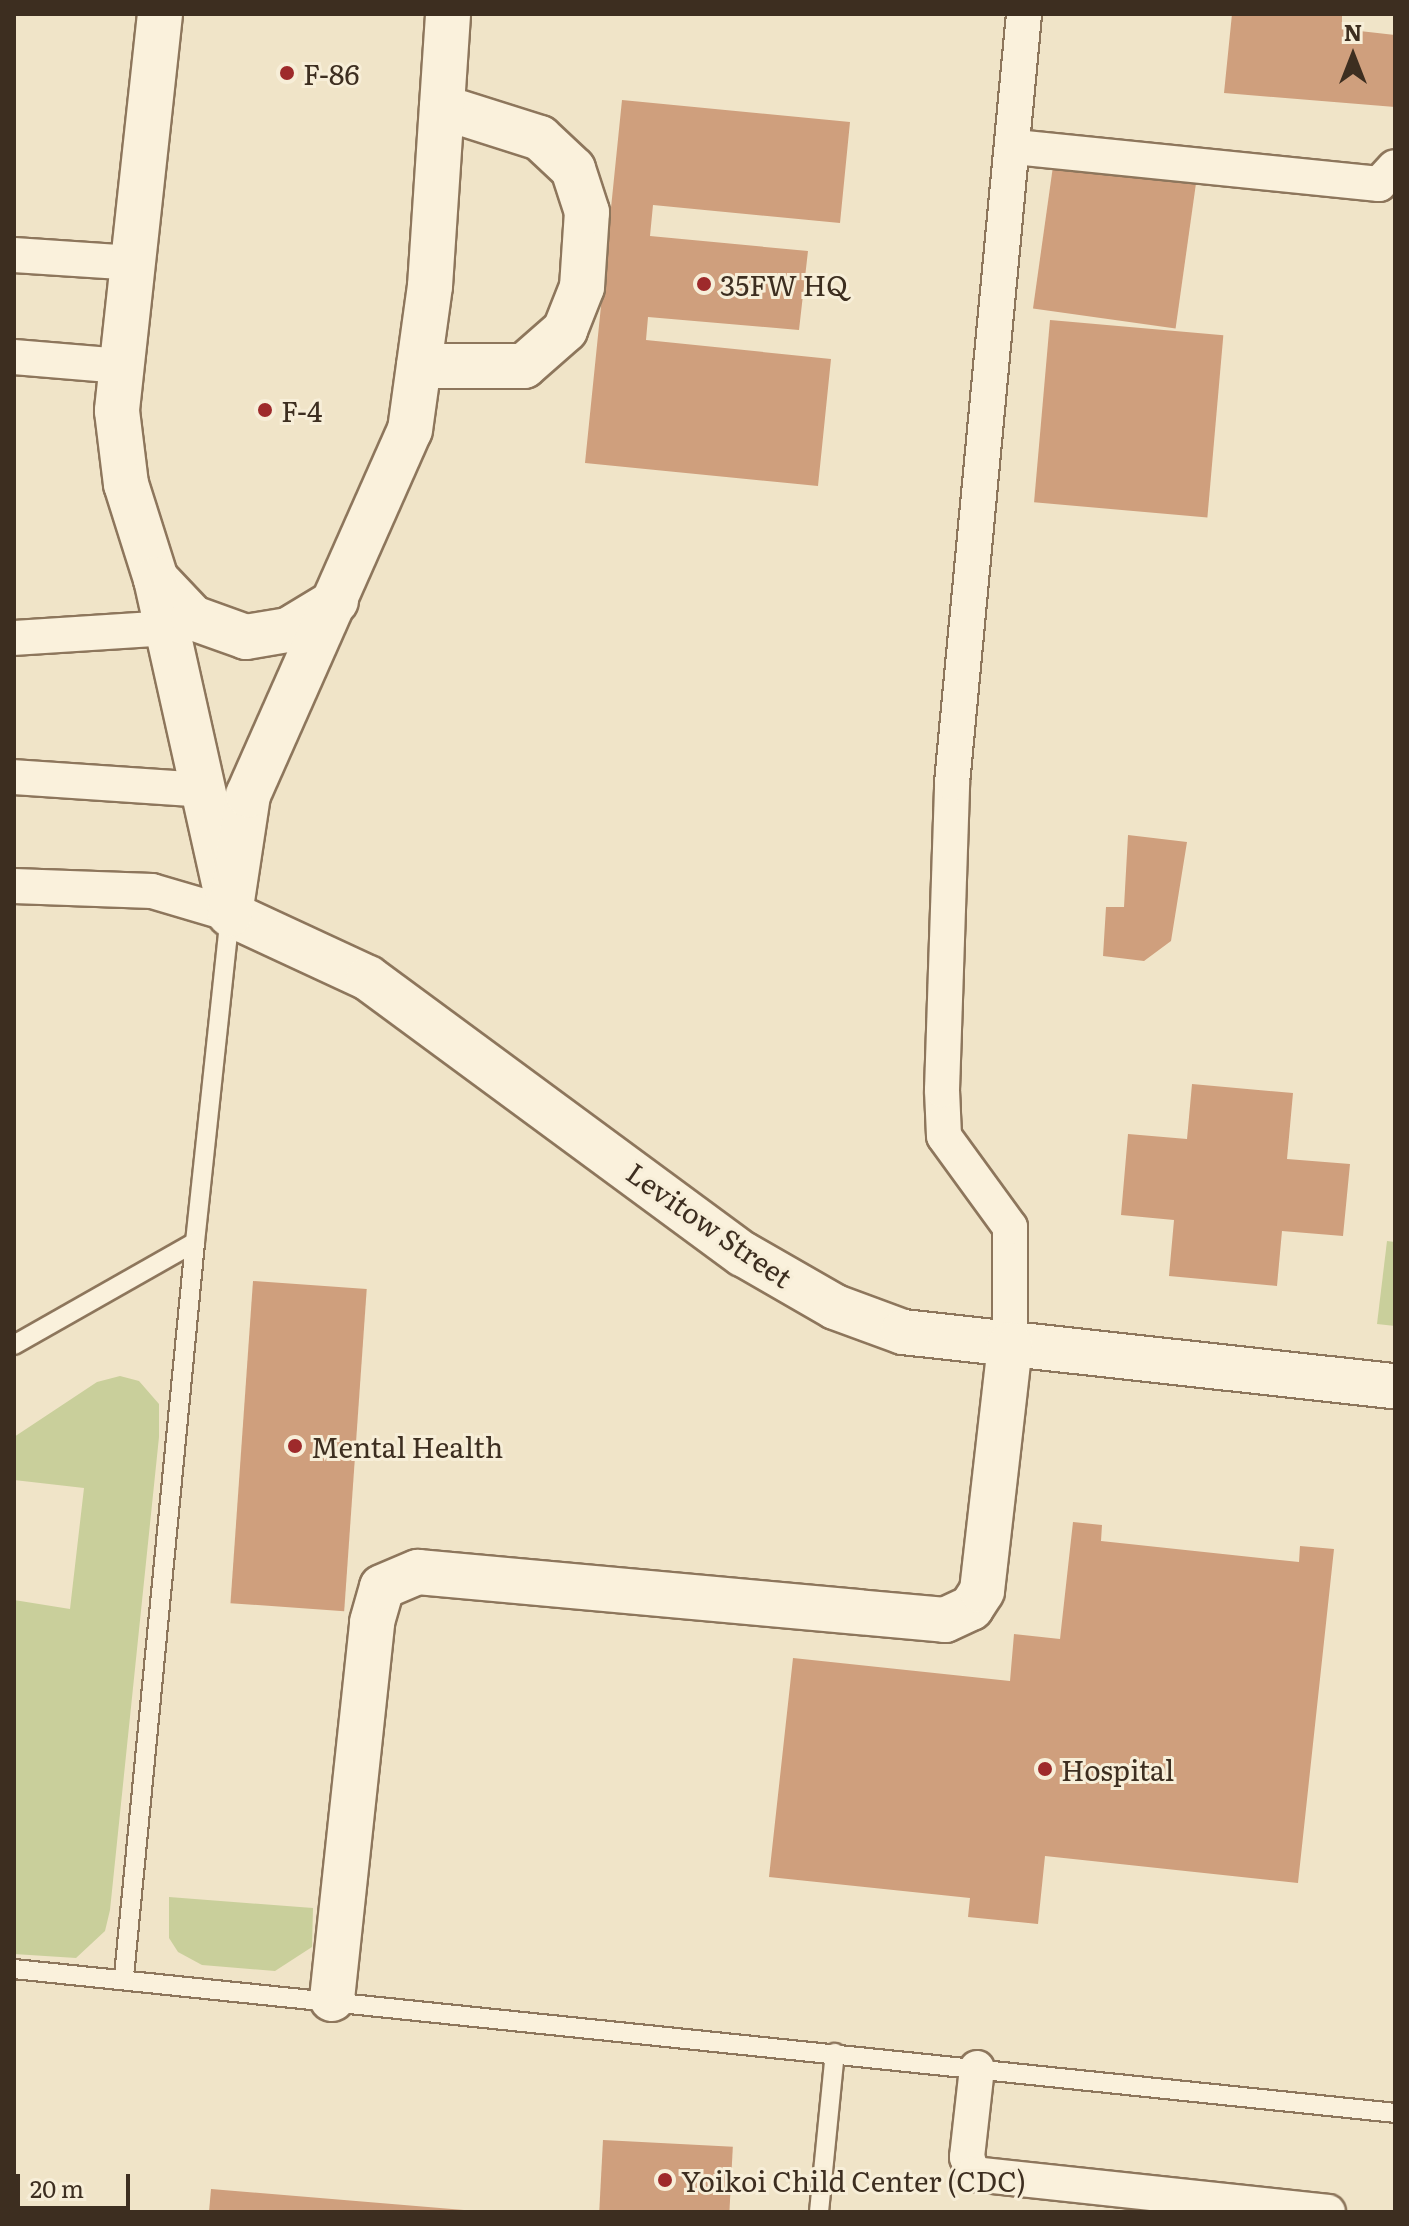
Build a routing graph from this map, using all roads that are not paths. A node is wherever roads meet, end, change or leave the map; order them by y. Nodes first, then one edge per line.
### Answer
1 (160, 14) edge
2 (448, 14) edge
3 (1024, 14) edge
4 (442, 107) junction
5 (1015, 147) junction
6 (1395, 167) edge
7 (14, 255) edge
8 (133, 263) junction
9 (14, 357) edge
10 (122, 366) junction
11 (419, 366) junction
12 (156, 579) junction
13 (336, 601) junction
14 (168, 628) junction
15 (14, 638) edge
16 (14, 777) edge
17 (205, 790) junction
18 (14, 886) edge
19 (230, 914) junction
20 (195, 1242) junction
21 (14, 1345) edge
22 (1010, 1345) junction
23 (1395, 1386) edge
24 (14, 1969) edge
25 (124, 1976) junction
26 (332, 1999) junction
27 (835, 2053) junction
28 (977, 2068) junction
29 (1395, 2113) edge
30 (819, 2212) edge
31 (1328, 2212) edge

1 - 8 street
2 - 4 street
3 - 5 street
4 - 11 street
4 - 11 street
5 - 6 street
5 - 22 street
7 - 8 street
8 - 10 street
9 - 10 street
10 - 12 street
11 - 13 street
12 - 13 street
12 - 14 street
13 - 19 street
14 - 15 street
14 - 17 street
16 - 17 street
17 - 19 street
18 - 19 street
19 - 20 lane
19 - 22 street, Levitow Street
20 - 21 lane
20 - 25 lane
22 - 23 street, Levitow Street
22 - 26 street
24 - 25 lane
25 - 26 lane
26 - 27 lane
27 - 28 lane
27 - 30 lane
28 - 29 lane
28 - 31 street

